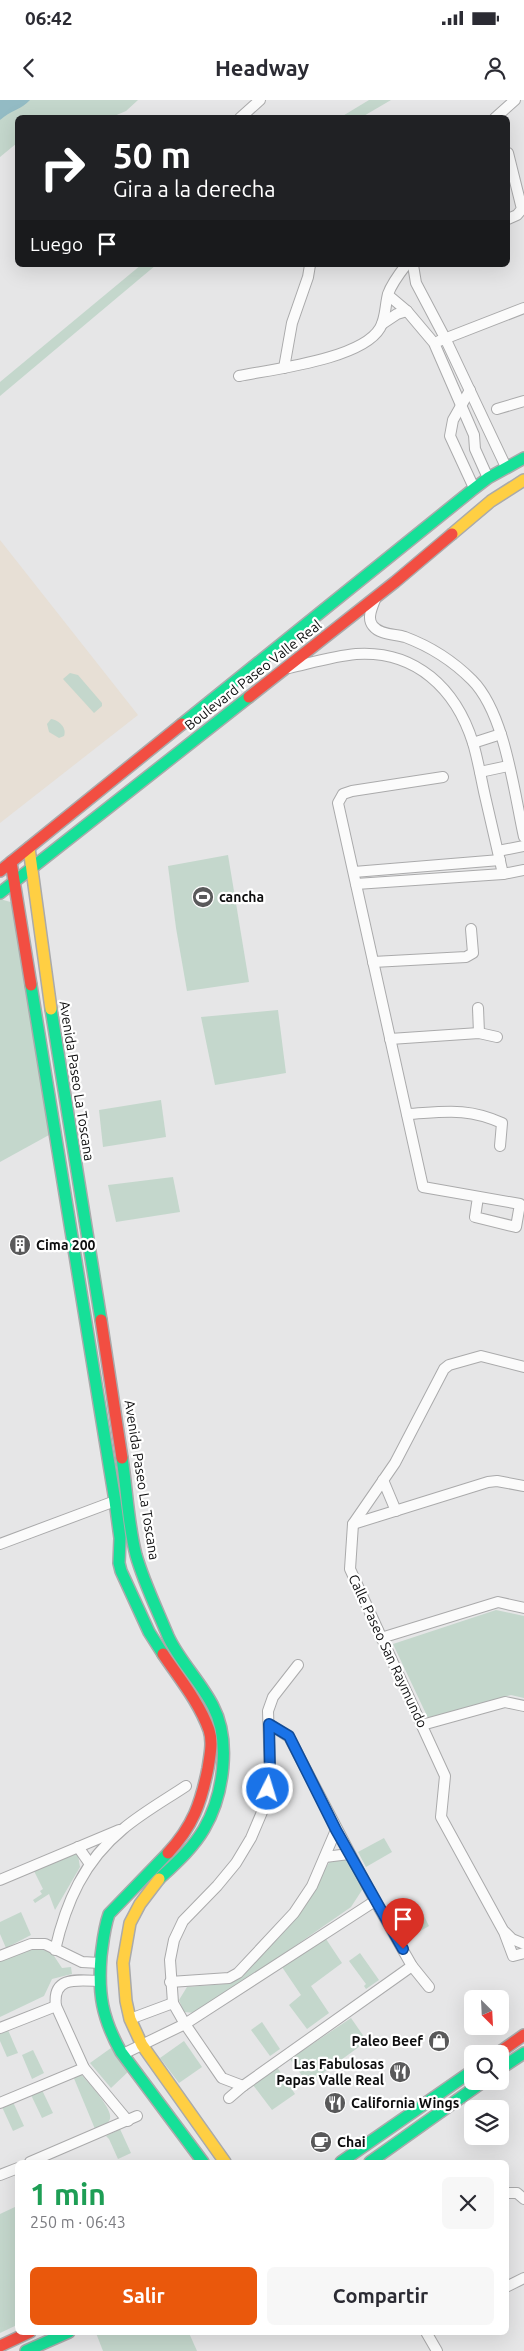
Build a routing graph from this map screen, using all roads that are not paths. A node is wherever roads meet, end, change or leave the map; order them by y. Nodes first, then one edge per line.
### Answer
1 (260, 100) edge
2 (515, 100) edge
3 (243, 115) edge
4 (499, 115) edge
5 (510, 160) edge
6 (510, 218) edge
7 (310, 267) edge
8 (404, 267) edge
9 (413, 267) edge
10 (395, 278) junction
11 (416, 282) junction
12 (388, 294) junction
13 (524, 308) edge
14 (407, 311) junction
15 (382, 324) junction
16 (446, 338) junction
17 (434, 343) junction
18 (284, 368) junction
19 (238, 376) dead end
20 (470, 390) junction
21 (524, 401) edge
22 (460, 404) junction
23 (497, 409) dead end
24 (524, 458) edge
25 (506, 467) junction
26 (488, 478) junction
27 (524, 480) edge
28 (474, 488) junction
29 (378, 564) junction
30 (395, 582) junction
31 (376, 598) junction
32 (286, 668) junction
33 (501, 734) junction
34 (473, 743) junction
35 (508, 766) junction
36 (480, 772) junction
37 (443, 777) dead end
38 (524, 836) edge
39 (524, 846) edge
40 (29, 848) junction
41 (499, 856) junction
42 (11, 862) junction
43 (32, 868) junction
44 (524, 870) edge
45 (0, 871) edge
46 (354, 872) junction
47 (503, 874) junction
48 (15, 881) junction
49 (356, 884) junction
50 (0, 893) edge
51 (471, 929) dead end
52 (373, 962) junction
53 (478, 1008) dead end
54 (479, 1033) junction
55 (497, 1037) dead end
56 (390, 1038) junction
57 (55, 1042) junction
58 (41, 1044) junction
59 (407, 1114) junction
60 (500, 1146) dead end
61 (478, 1196) junction
62 (65, 1202) junction
63 (81, 1202) junction
64 (521, 1218) edge
65 (85, 1230) junction
66 (70, 1232) junction
67 (96, 1295) junction
68 (81, 1297) junction
69 (101, 1322) junction
70 (86, 1324) junction
71 (524, 1367) edge
72 (384, 1480) junction
73 (524, 1486) edge
74 (115, 1501) junction
75 (396, 1511) junction
76 (353, 1524) junction
77 (0, 1544) edge
78 (524, 1608) edge
79 (162, 1626) junction
80 (149, 1632) junction
81 (381, 1638) junction
82 (298, 1665) dead end
83 (524, 1706) edge
84 (269, 1724) junction
85 (422, 1726) junction
86 (186, 1786) dead end
87 (122, 1829) junction
88 (336, 1830) junction
89 (78, 1847) junction
90 (349, 1854) junction
91 (324, 1857) junction
92 (90, 1864) junction
93 (0, 1880) edge
94 (374, 1901) junction
95 (504, 1932) junction
96 (102, 1938) junction
97 (524, 1944) edge
98 (125, 1945) junction
99 (54, 1950) junction
100 (524, 1953) edge
101 (0, 1956) edge
102 (100, 1963) junction
103 (412, 1966) junction
104 (99, 1981) junction
105 (170, 1982) junction
106 (430, 1987) dead end
107 (174, 2002) junction
108 (56, 2006) junction
109 (130, 2019) junction
110 (185, 2024) junction
111 (0, 2028) edge
112 (524, 2035) edge
113 (509, 2046) edge
114 (145, 2049) junction
115 (524, 2053) edge
116 (123, 2054) junction
117 (509, 2063) edge
118 (131, 2065) junction
119 (84, 2068) junction
120 (464, 2077) edge
121 (464, 2083) edge
122 (243, 2086) junction
123 (472, 2090) edge
124 (229, 2098) dead end
125 (431, 2100) junction
126 (0, 2103) edge
127 (444, 2111) junction
128 (403, 2139) junction
129 (353, 2158) edge
130 (35, 2160) edge
131 (202, 2160) edge
132 (224, 2160) edge
133 (373, 2160) edge
134 (15, 2169) edge
135 (0, 2175) edge
136 (524, 2278) edge
137 (509, 2286) edge
138 (24, 2335) edge
139 (62, 2335) edge
140 (428, 2335) edge
141 (0, 2346) edge
142 (26, 2351) edge
143 (437, 2351) edge

1 - 3 street
2 - 4 street
5 - 6 street
7 - 18 street
8 - 10 street
9 - 11 street
10 - 11 street
10 - 12 street
11 - 16 street
12 - 14 street
12 - 15 street
13 - 16 street
14 - 15 street
14 - 17 street
15 - 18 street
16 - 17 street
16 - 20 street
17 - 22 street
18 - 19 street
20 - 22 street
20 - 25 street
21 - 23 street
22 - 26 street
22 - 28 street
24 - 25 street, Boulevard Paseo Valle Real
25 - 26 street, Boulevard Paseo Valle Real
26 - 28 street, Boulevard Paseo Valle Real
27 - 30 street, Boulevard Paseo Valle Real
28 - 29 street, Boulevard Paseo Valle Real
29 - 30 street
29 - 40 street, Boulevard Paseo Valle Real
30 - 31 street, Boulevard Paseo Valle Real
31 - 32 street, Boulevard Paseo Valle Real
31 - 33 street
32 - 34 street
32 - 43 street, Boulevard Paseo Valle Real
33 - 34 street
33 - 35 street
34 - 36 street
35 - 36 street
35 - 38 street
36 - 41 street
37 - 46 street
39 - 41 street
40 - 42 street, Boulevard Paseo Valle Real
40 - 43 street, Avenida Paseo La Toscana
41 - 46 street
41 - 47 street
42 - 45 street, Boulevard Paseo Valle Real
42 - 48 street
43 - 48 street, Boulevard Paseo Valle Real
43 - 57 street, Avenida Paseo La Toscana
44 - 47 street
46 - 49 street
47 - 49 street
48 - 50 street, Boulevard Paseo Valle Real
48 - 58 street
49 - 52 street
51 - 52 street
52 - 56 street
53 - 54 street
54 - 55 street
54 - 56 street
56 - 59 street
57 - 58 street
57 - 63 street, Avenida Paseo La Toscana
58 - 62 street
59 - 60 street
59 - 61 street
61 - 64 street
61 - 64 street
62 - 63 street
62 - 66 street
63 - 65 street, Avenida Paseo La Toscana
65 - 66 street
65 - 67 street, Avenida Paseo La Toscana
66 - 68 street
67 - 68 street
67 - 69 street, Avenida Paseo La Toscana
68 - 70 street
69 - 70 street
69 - 79 street, Avenida Paseo La Toscana
70 - 74 street
71 - 72 street
72 - 75 street
72 - 76 street
73 - 75 street
74 - 77 street
74 - 80 street
75 - 76 street
76 - 81 street, Calle Paseo San Raymundo
78 - 81 street
79 - 80 street
79 - 98 street, Avenida Paseo La Toscana
80 - 96 street
81 - 85 street, Calle Paseo San Raymundo
82 - 84 street
83 - 85 street
84 - 88 street
84 - 105 street
85 - 95 street, Calle Paseo San Raymundo
86 - 87 street
87 - 89 street
87 - 92 street
88 - 90 street
88 - 91 street
89 - 92 street
89 - 93 street
90 - 91 street
90 - 94 street
91 - 105 street
92 - 99 street
94 - 103 street
94 - 110 street
95 - 97 street
95 - 100 street, Calle Paseo San Raymundo
96 - 98 street
96 - 102 street
98 - 109 street, Avenida Paseo La Toscana
99 - 101 street
99 - 102 street
102 - 104 street
103 - 106 street
103 - 122 street
104 - 108 street
104 - 116 street
105 - 107 street
107 - 109 street
107 - 110 street
108 - 111 street
108 - 119 street
109 - 114 street, Avenida Paseo La Toscana
110 - 114 street
110 - 122 street
112 - 113 street
114 - 116 street
114 - 118 street
114 - 132 street, Avenida Paseo La Toscana
115 - 117 street
116 - 118 street
118 - 131 street
119 - 126 street
119 - 130 street
120 - 125 street
121 - 127 street
122 - 124 street
123 - 127 street
125 - 128 street
125 - 129 street
127 - 128 street
128 - 133 street
134 - 135 street
136 - 137 street
138 - 141 street
139 - 142 street
140 - 143 street

